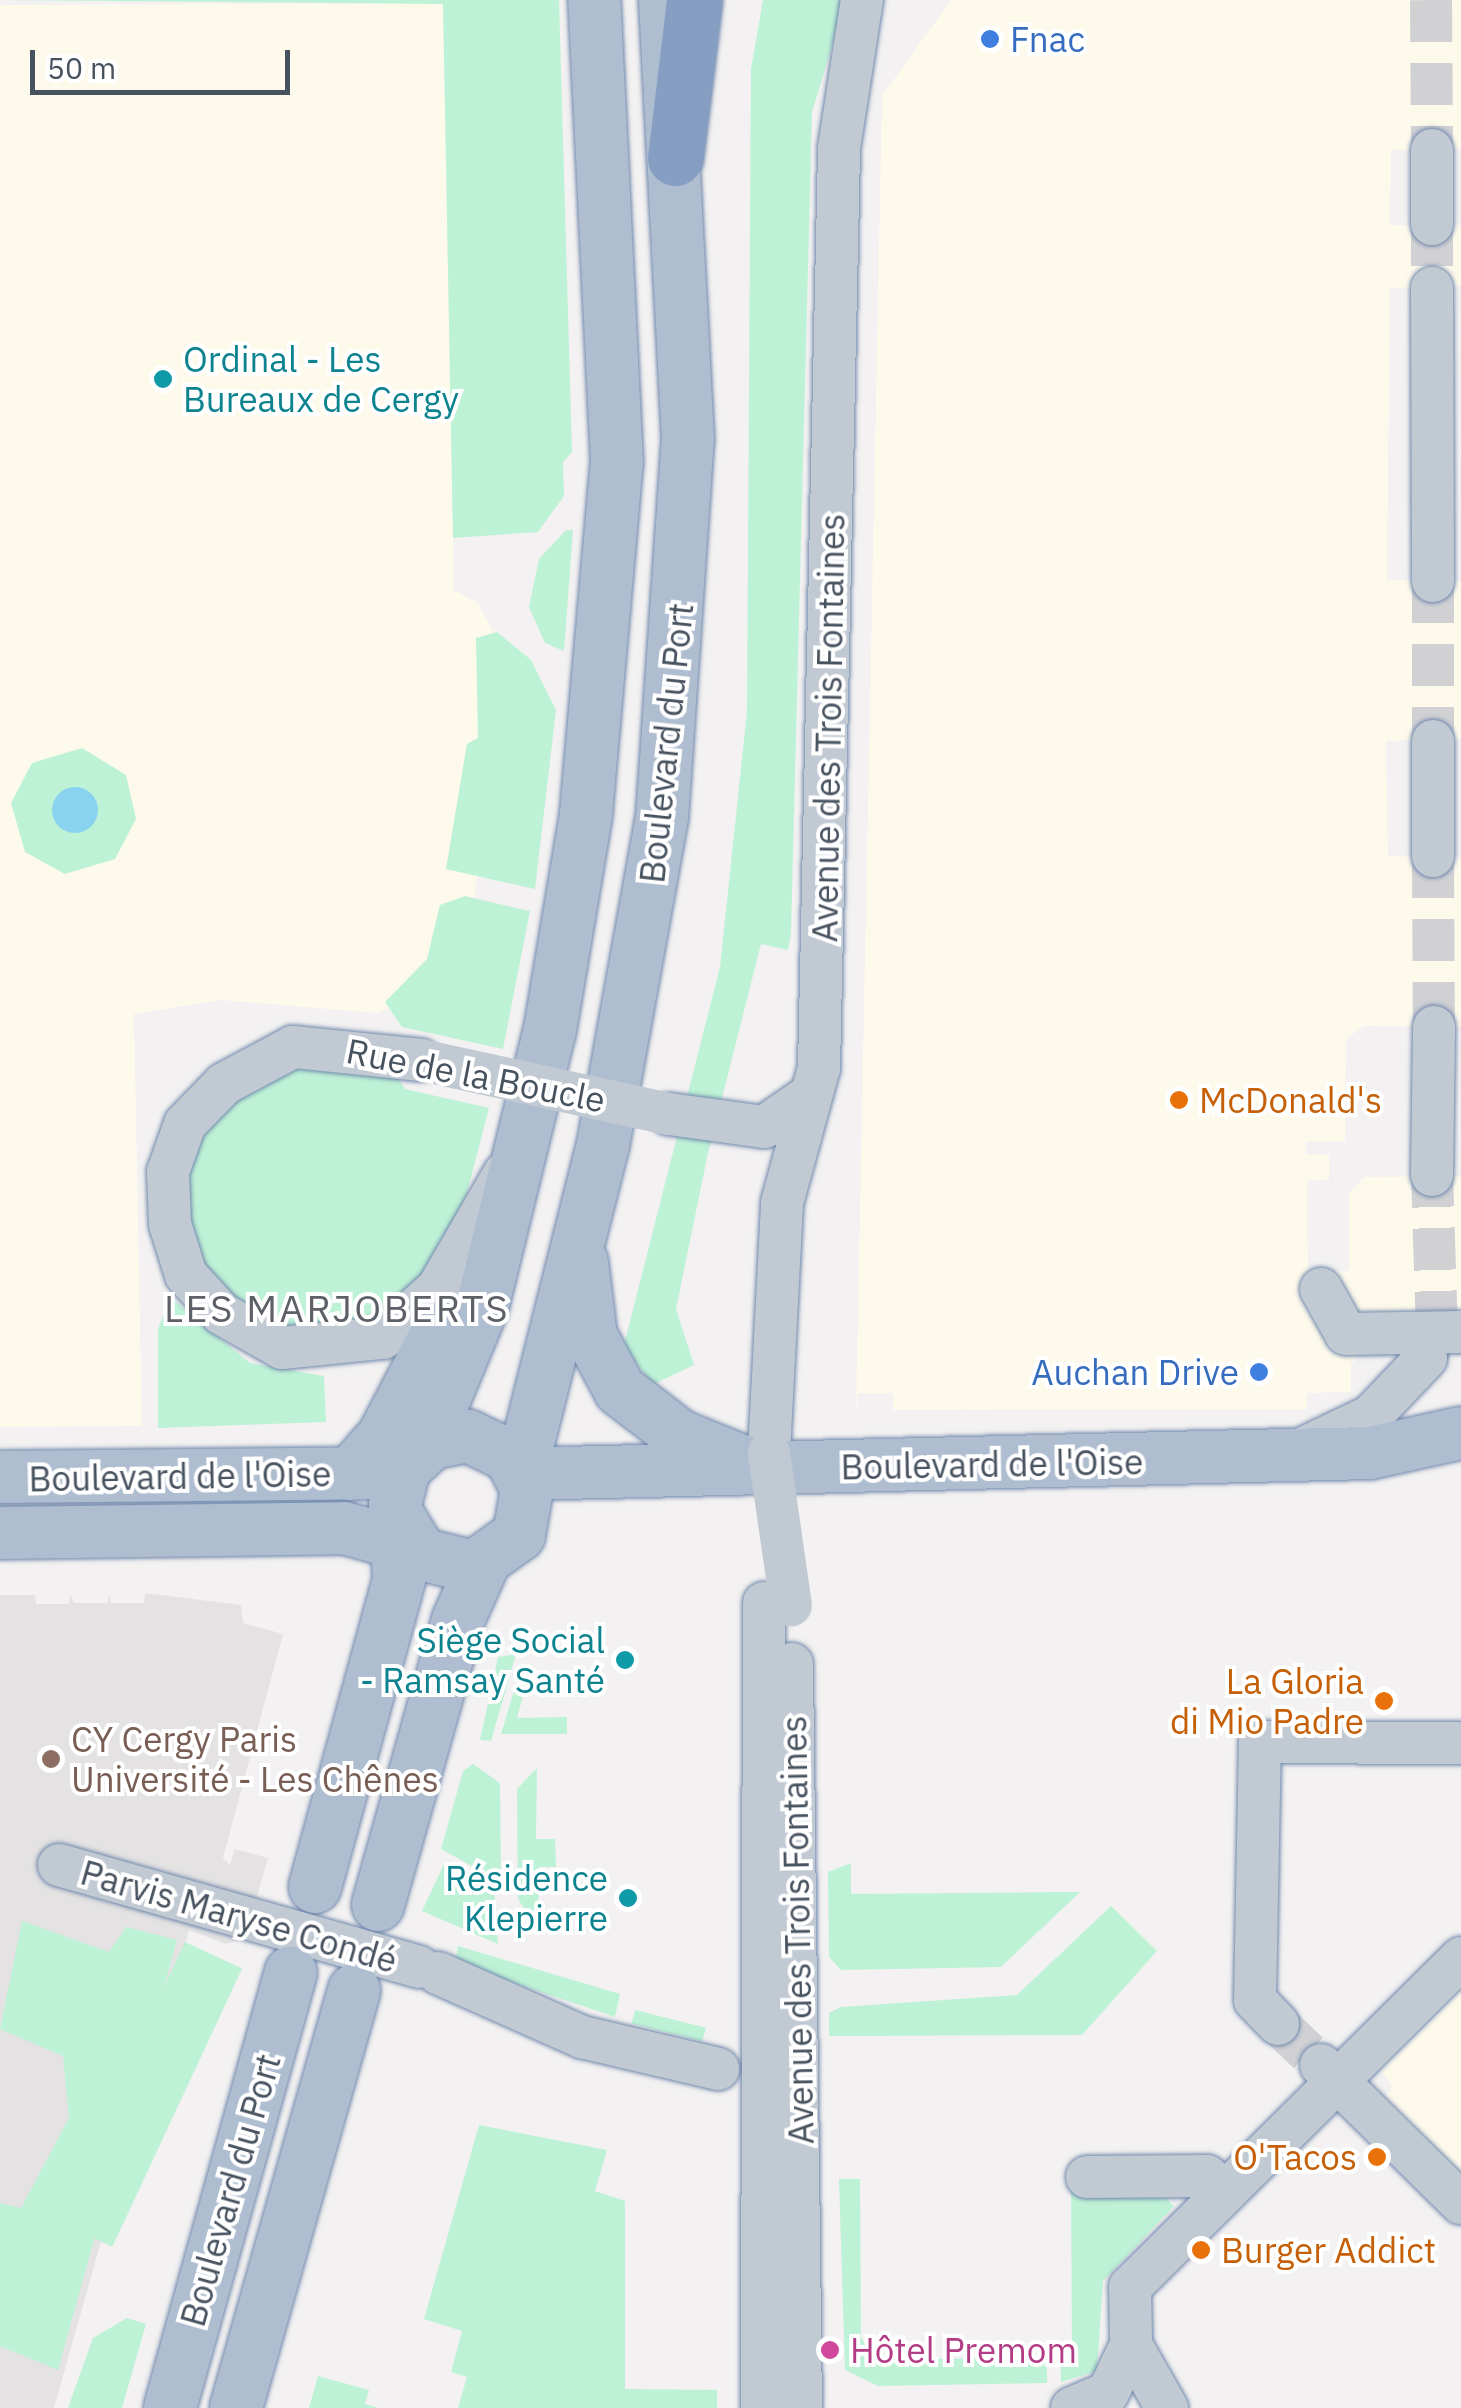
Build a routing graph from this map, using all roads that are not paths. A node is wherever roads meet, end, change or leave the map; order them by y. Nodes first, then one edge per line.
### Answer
1 (573, 0) edge
2 (594, 0) edge
3 (666, 0) edge
4 (694, 0) edge
5 (862, 0) edge
6 (600, 64) junction
7 (1432, 150) tunnel mouth
8 (675, 158) junction
9 (1432, 224) tunnel mouth
10 (1432, 288) tunnel mouth
11 (1432, 581) tunnel mouth
12 (1433, 742) tunnel mouth
13 (1433, 856) tunnel mouth
14 (1434, 1027) tunnel mouth
15 (809, 1096) junction
16 (685, 1118) junction
17 (524, 1139) junction
18 (1432, 1175) tunnel mouth
19 (505, 1203) junction
20 (782, 1203) junction
21 (580, 1222) junction
22 (1321, 1289) dead end
23 (1461, 1332) edge
24 (1426, 1358) tunnel mouth
25 (1461, 1433) edge
26 (420, 1451) junction
27 (1269, 1456) junction
28 (765, 1460) junction
29 (521, 1472) junction
30 (350, 1474) junction
31 (0, 1478) edge
32 (0, 1534) edge
33 (403, 1534) junction
34 (483, 1564) junction
35 (777, 1604) junction
36 (1461, 1743) edge
37 (59, 1865) dead end
38 (315, 1888) dead end
39 (378, 1905) dead end
40 (1461, 1958) edge
41 (291, 1972) dead end
42 (354, 1990) dead end
43 (1278, 2024) tunnel mouth
44 (718, 2069) dead end
45 (1328, 2073) junction
46 (1087, 2177) dead end
47 (1224, 2192) junction
48 (1461, 2203) edge
49 (1131, 2341) junction
50 (170, 2408) edge
51 (236, 2408) edge
52 (762, 2408) edge
53 (801, 2408) edge
54 (1072, 2408) edge
55 (1167, 2408) edge

1 - 6 main road
2 - 6 main road, Boulevard du Port
3 - 8 main road, Boulevard du Port
4 - 8 highway
5 - 15 street, Avenue des Trois Fontaines
6 - 17 main road, Boulevard du Port
7 - 9 street
8 - 21 main road, Boulevard du Port
10 - 11 street
12 - 13 street
14 - 18 street
15 - 16 street, Rue de la Boucle
15 - 20 street, Avenue des Trois Fontaines
16 - 17 street, Rue de la Boucle, bridge
16 - 20 street, Rue de la Boucle
17 - 19 main road, Boulevard du Port
19 - 26 main road, Boulevard du Port
19 - 30 main road
20 - 28 street, Avenue des Trois Fontaines
21 - 28 main road
21 - 29 main road, Boulevard du Port
22 - 23 street
24 - 27 street
25 - 27 main road, Boulevard de l'Oise
26 - 29 main road
26 - 30 main road, Boulevard de l'Oise
26 - 33 main road, Boulevard du Port
27 - 28 main road, Boulevard de l'Oise
28 - 29 main road, Boulevard de l'Oise
28 - 35 street, Avenue des Trois Fontaines, bridge
29 - 34 main road, Boulevard du Port
30 - 31 main road, Boulevard de l'Oise
32 - 33 main road, Boulevard de l'Oise
33 - 34 main road
33 - 38 main road, Boulevard du Port
34 - 39 main road, Boulevard du Port
35 - 52 street, Avenue des Trois Fontaines
35 - 53 street, Avenue des Trois Fontaines
36 - 43 street
37 - 44 street, Parvis Maryse Condé
40 - 45 street
41 - 50 main road, Boulevard du Port
42 - 51 main road, Boulevard du Port
45 - 47 street
45 - 48 street
46 - 47 street
47 - 49 street
49 - 54 street
49 - 55 street

